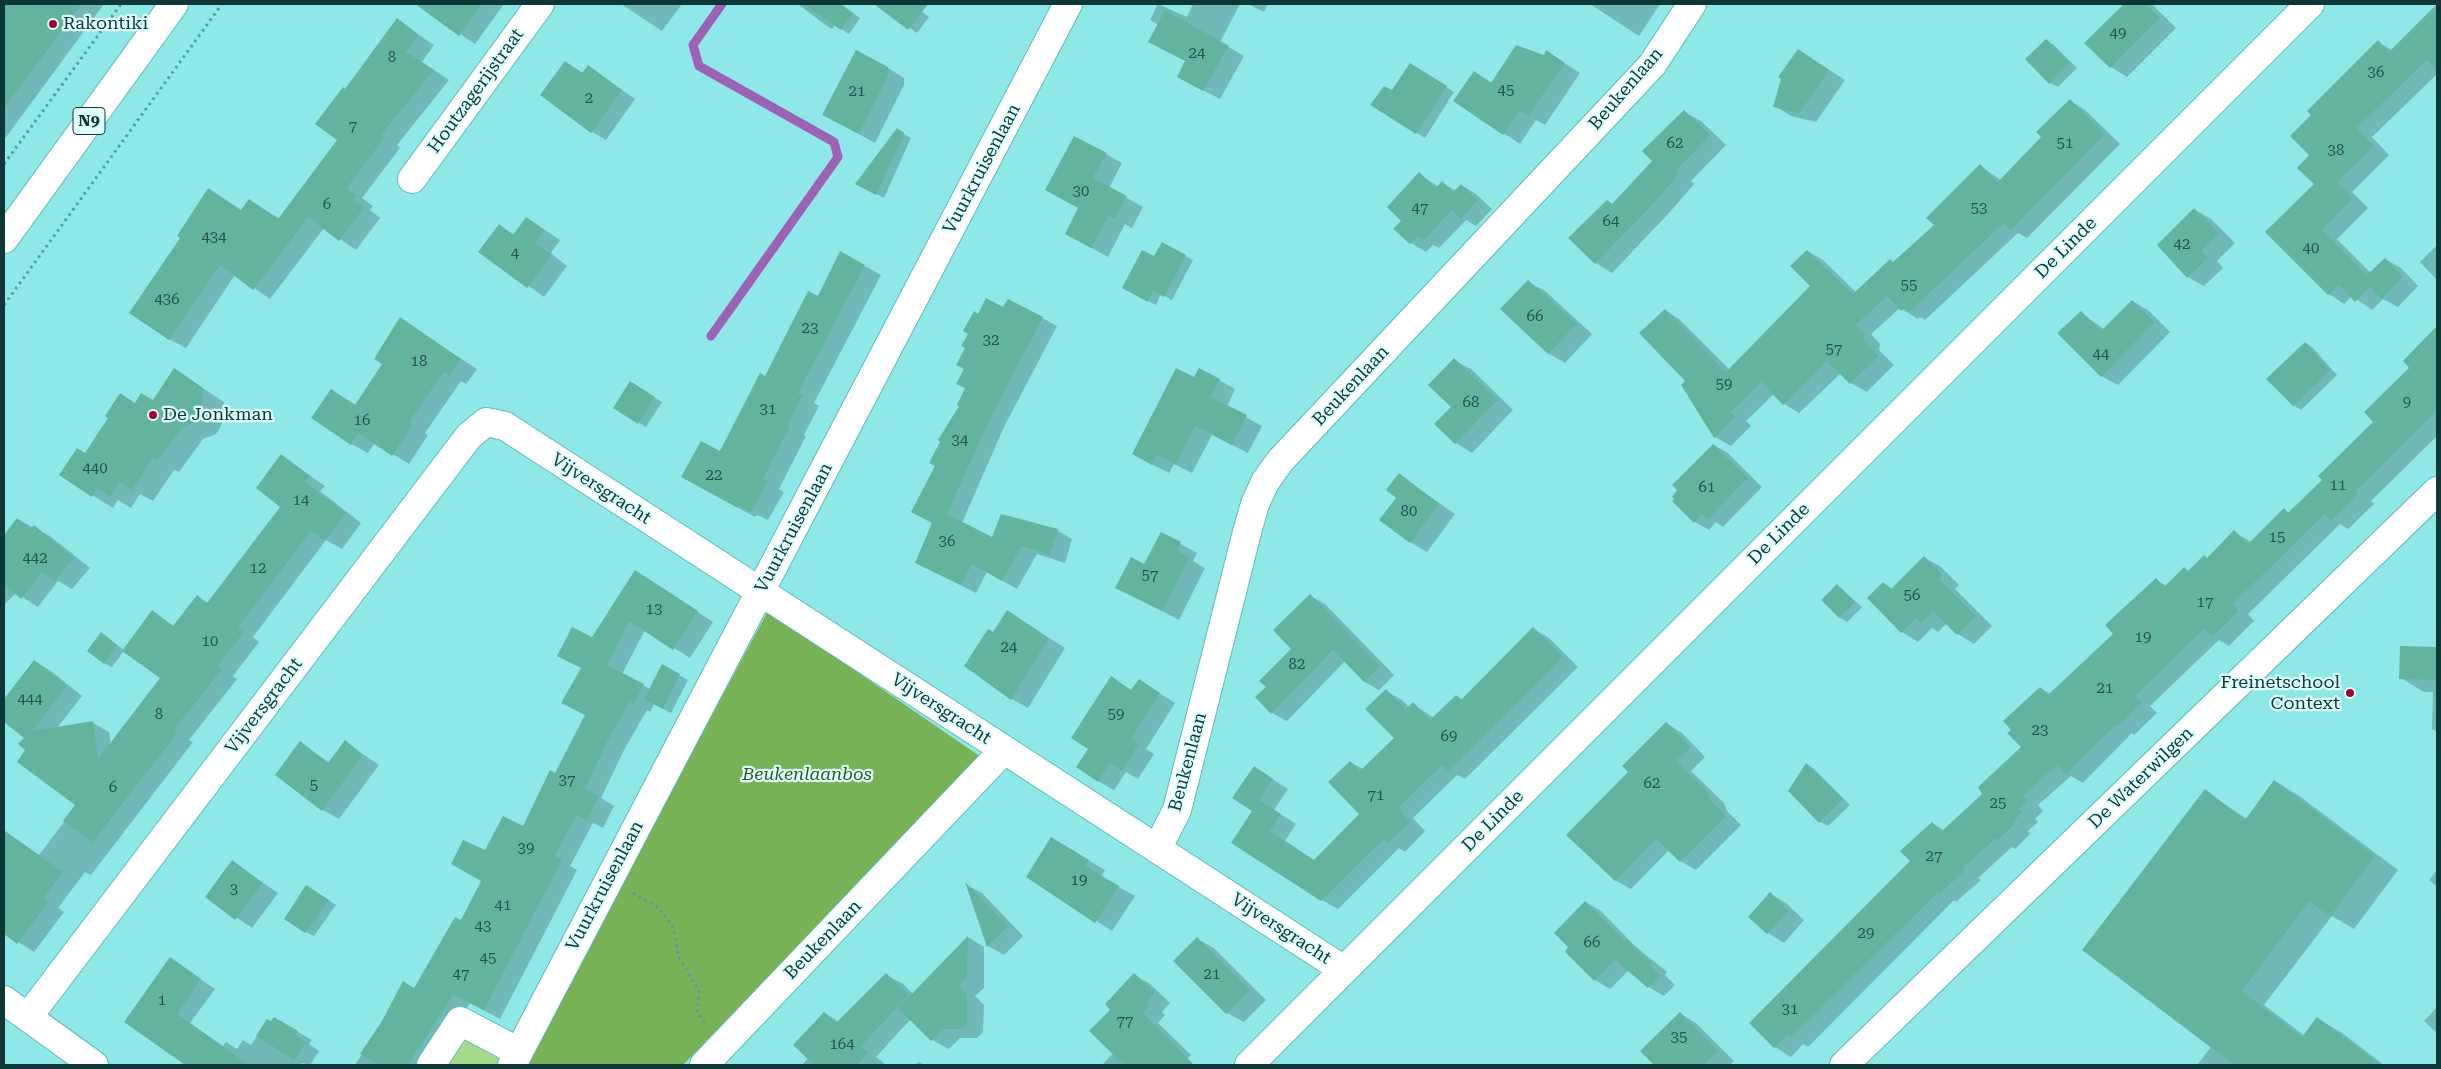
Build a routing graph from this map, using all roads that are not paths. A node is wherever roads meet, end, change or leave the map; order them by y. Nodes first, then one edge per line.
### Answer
1 (174, 4) edge
2 (540, 4) edge
3 (1068, 4) edge
4 (1692, 4) edge
5 (2310, 4) edge
6 (412, 179) dead end
7 (4, 239) edge
8 (2437, 491) edge
9 (760, 592) junction
10 (1004, 750) junction
11 (1157, 849) junction
12 (1344, 970) junction
13 (4, 1000) edge
14 (28, 1017) junction
15 (713, 1056) edge
16 (515, 1058) edge
17 (94, 1065) edge
18 (431, 1065) edge
19 (1249, 1065) edge
20 (1844, 1065) edge

1 - 7 street, N9
2 - 6 street, Houtzagerijstraat
3 - 9 street, Vuurkruisenlaan
4 - 11 street, Beukenlaan
5 - 12 street, De Linde
8 - 20 street, De Waterwilgen
9 - 10 street, Vijversgracht
9 - 14 street, Vijversgracht
9 - 16 street, Vuurkruisenlaan
10 - 11 street, Vijversgracht
10 - 15 street, Beukenlaan
11 - 12 street, Vijversgracht
12 - 19 street, De Linde
13 - 14 street
14 - 17 street
16 - 18 street, Vuurkruisenlaan

